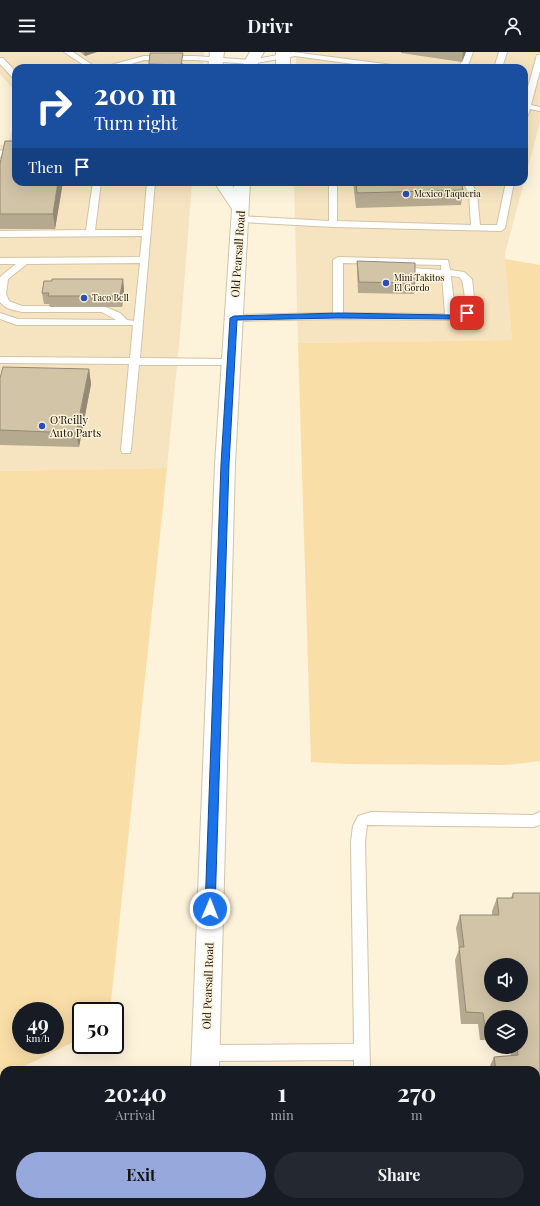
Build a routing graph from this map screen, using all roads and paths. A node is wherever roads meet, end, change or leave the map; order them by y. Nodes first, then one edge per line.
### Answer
1 (68, 52) edge
2 (161, 52) edge
3 (469, 52) edge
4 (503, 52) edge
5 (319, 54) edge
6 (173, 55) edge
7 (540, 57) edge
8 (250, 59) edge
9 (283, 59) edge
10 (0, 60) edge
11 (216, 60) edge
12 (87, 64) edge
13 (124, 64) edge
14 (340, 64) edge
15 (377, 64) edge
16 (464, 64) edge
17 (499, 64) edge
18 (12, 72) edge
19 (531, 90) junction
20 (540, 91) edge
21 (528, 101) edge
22 (540, 109) edge
23 (528, 111) edge
24 (12, 152) edge
25 (0, 154) edge
26 (96, 186) edge
27 (152, 186) edge
28 (224, 186) edge
29 (242, 186) edge
30 (333, 186) edge
31 (469, 186) edge
32 (509, 186) edge
33 (240, 215) junction
34 (333, 224) junction
35 (476, 227) junction
36 (90, 233) junction
37 (146, 233) junction
38 (0, 234) edge
39 (144, 260) junction
40 (0, 261) edge
41 (25, 261) junction
42 (446, 272) junction
43 (0, 316) edge
44 (338, 316) junction
45 (450, 317) junction
46 (234, 318) junction
47 (124, 323) junction
48 (138, 323) junction
49 (0, 360) edge
50 (134, 362) junction
51 (231, 362) junction
52 (126, 450) dead end
53 (540, 818) edge
54 (362, 1052) junction
55 (206, 1061) edge
56 (362, 1066) edge

1 - 12 lane
2 - 6 lane
3 - 16 lane
4 - 17 lane
5 - 9 lane
5 - 14 lane
5 - 15 lane
6 - 11 lane
6 - 13 lane
7 - 19 lane
8 - 9 lane
8 - 11 lane
10 - 18 lane
19 - 20 lane
19 - 21 lane
22 - 23 lane
24 - 25 lane
26 - 36 lane
27 - 37 lane
28 - 33 main road
29 - 33 main road, Old Pearsall Road
30 - 34 lane
31 - 35 lane
32 - 35 lane
33 - 34 lane
33 - 46 main road, Old Pearsall Road
34 - 35 lane
36 - 37 lane
36 - 38 lane
37 - 39 lane
39 - 41 lane
39 - 48 lane
40 - 41 lane
41 - 47 lane
42 - 44 lane
42 - 45 lane
42 - 45 lane
43 - 47 lane
44 - 45 lane
44 - 46 lane
46 - 51 main road, Old Pearsall Road
47 - 48 lane
48 - 50 lane
49 - 50 lane
50 - 51 lane
50 - 52 lane
51 - 55 main road, Old Pearsall Road
53 - 54 lane
54 - 55 lane
54 - 56 lane

